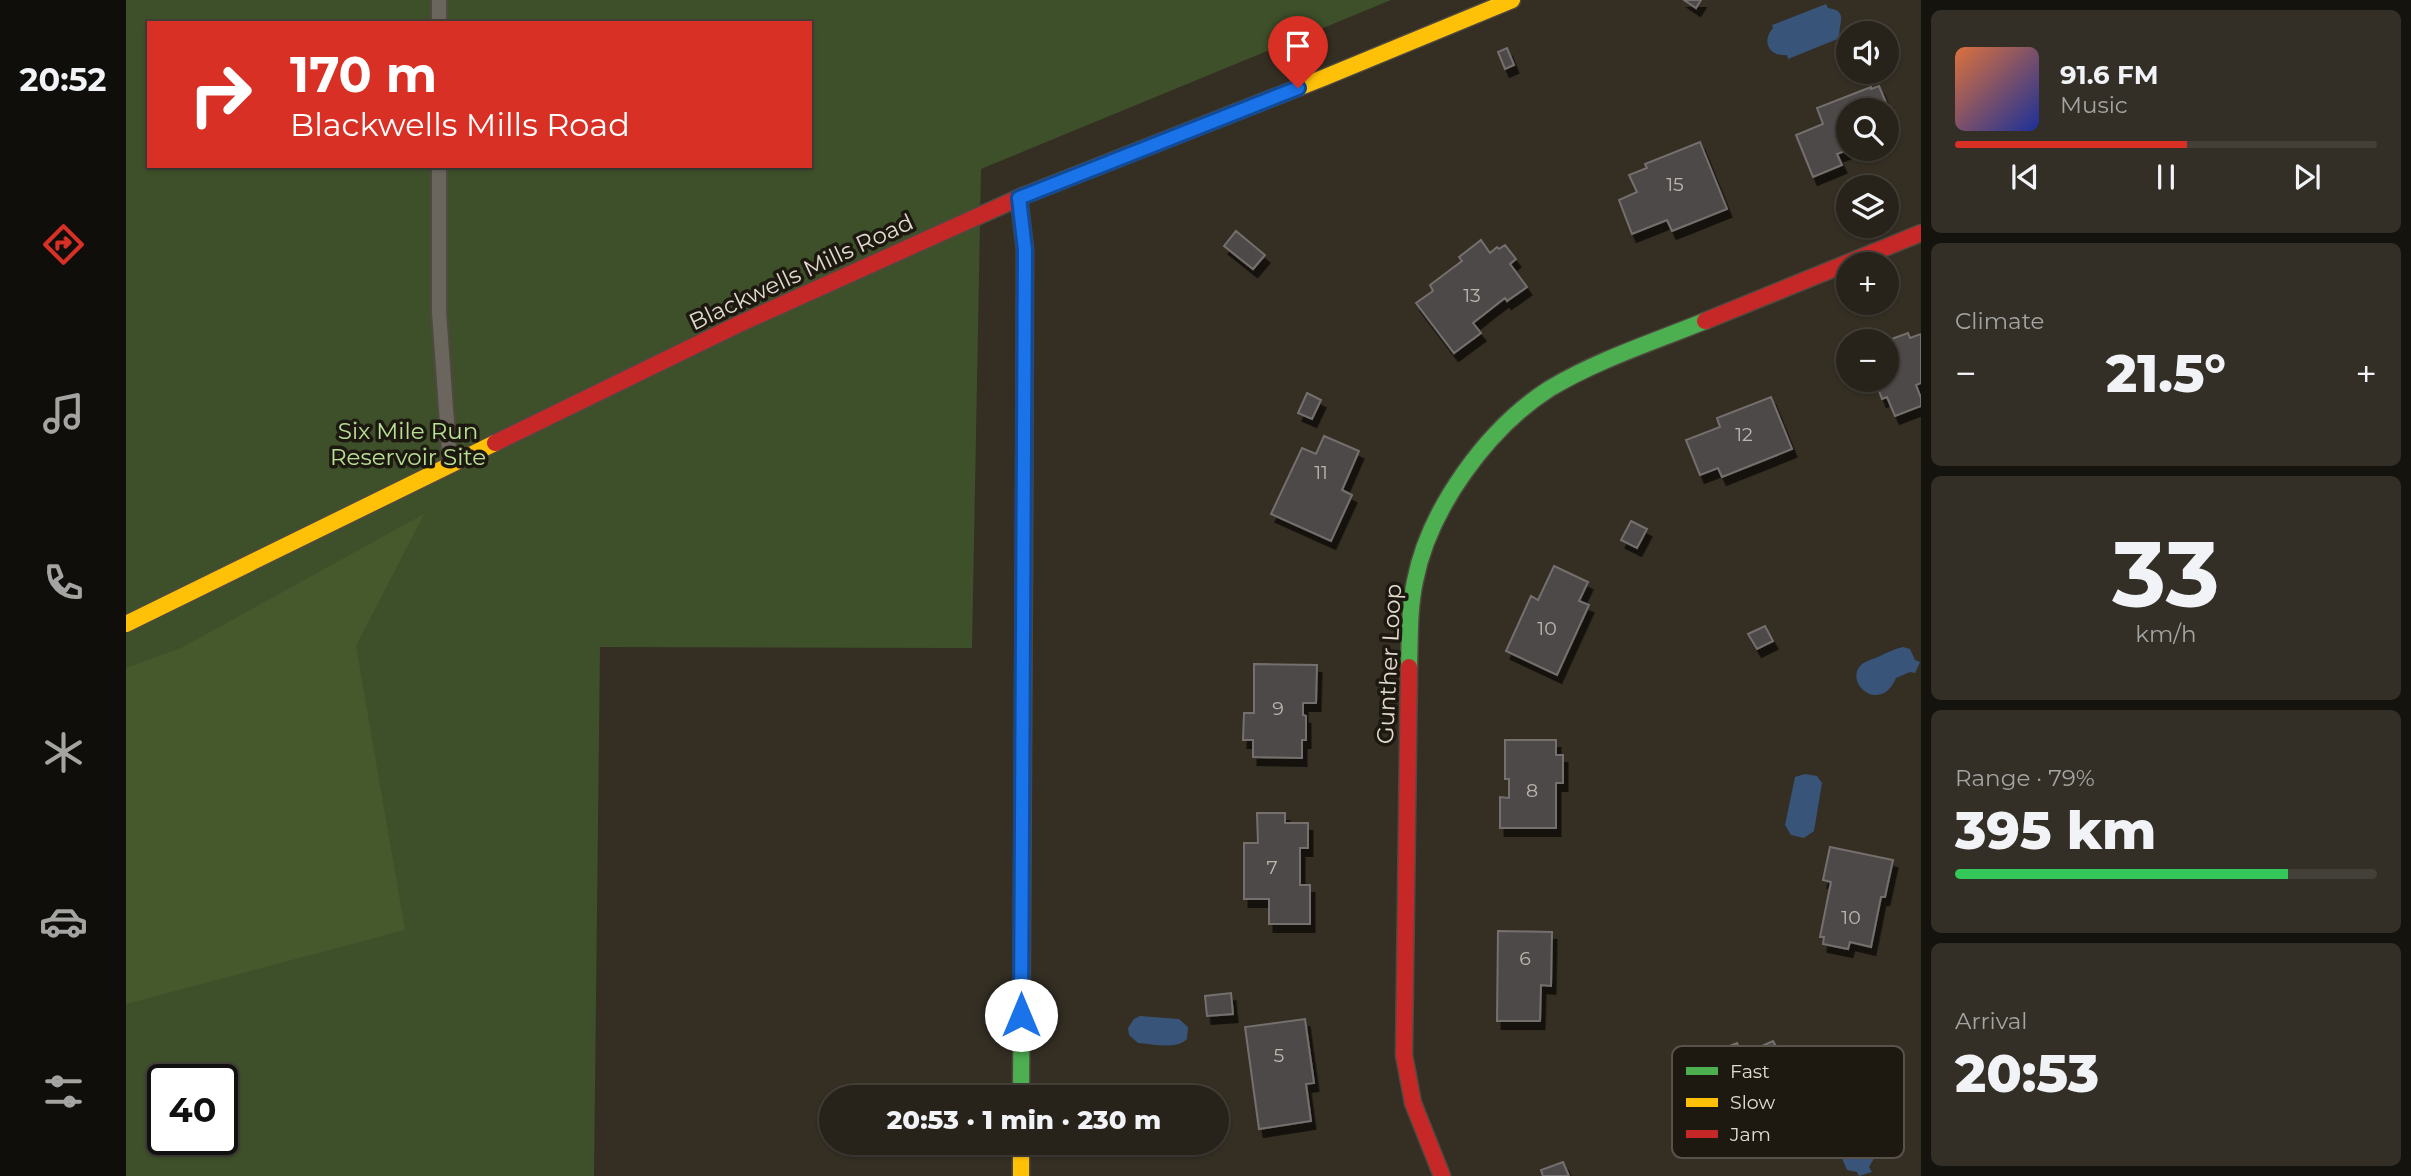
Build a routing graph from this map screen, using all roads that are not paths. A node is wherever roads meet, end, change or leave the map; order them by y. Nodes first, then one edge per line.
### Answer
1 (439, 0) edge
2 (1512, 0) edge
3 (439, 21) edge
4 (439, 168) edge
5 (1019, 198) junction
6 (1921, 233) edge
7 (450, 465) junction
8 (126, 624) edge
9 (1021, 1085) edge
10 (1021, 1155) edge
11 (1021, 1176) edge
12 (1442, 1176) edge

1 - 3 lane
2 - 5 street, Blackwells Mills Road
4 - 7 lane
5 - 7 street, Blackwells Mills Road
5 - 9 street
6 - 12 street, Gunther Loop
7 - 8 street, Blackwells Mills Road
10 - 11 street

